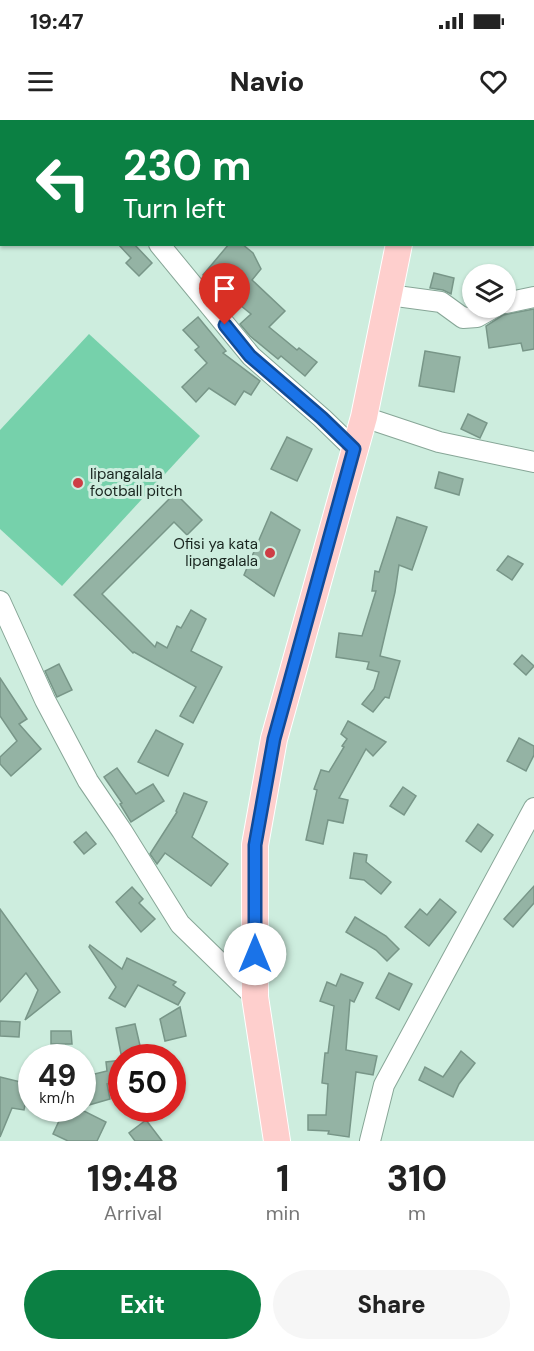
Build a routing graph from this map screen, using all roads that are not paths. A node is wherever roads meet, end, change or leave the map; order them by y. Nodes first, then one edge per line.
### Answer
1 (161, 246) edge
2 (399, 246) edge
3 (389, 295) junction
4 (534, 297) edge
5 (516, 301) edge
6 (462, 317) edge
7 (364, 417) junction
8 (354, 449) junction
9 (534, 462) edge
10 (0, 601) edge
11 (534, 808) edge
12 (255, 997) junction
13 (277, 1141) edge
14 (370, 1141) edge

1 - 8 street
2 - 3 main road
3 - 6 street
3 - 7 main road
4 - 5 street
7 - 8 main road
7 - 9 street
8 - 12 main road
10 - 12 street
11 - 14 street
12 - 13 main road

